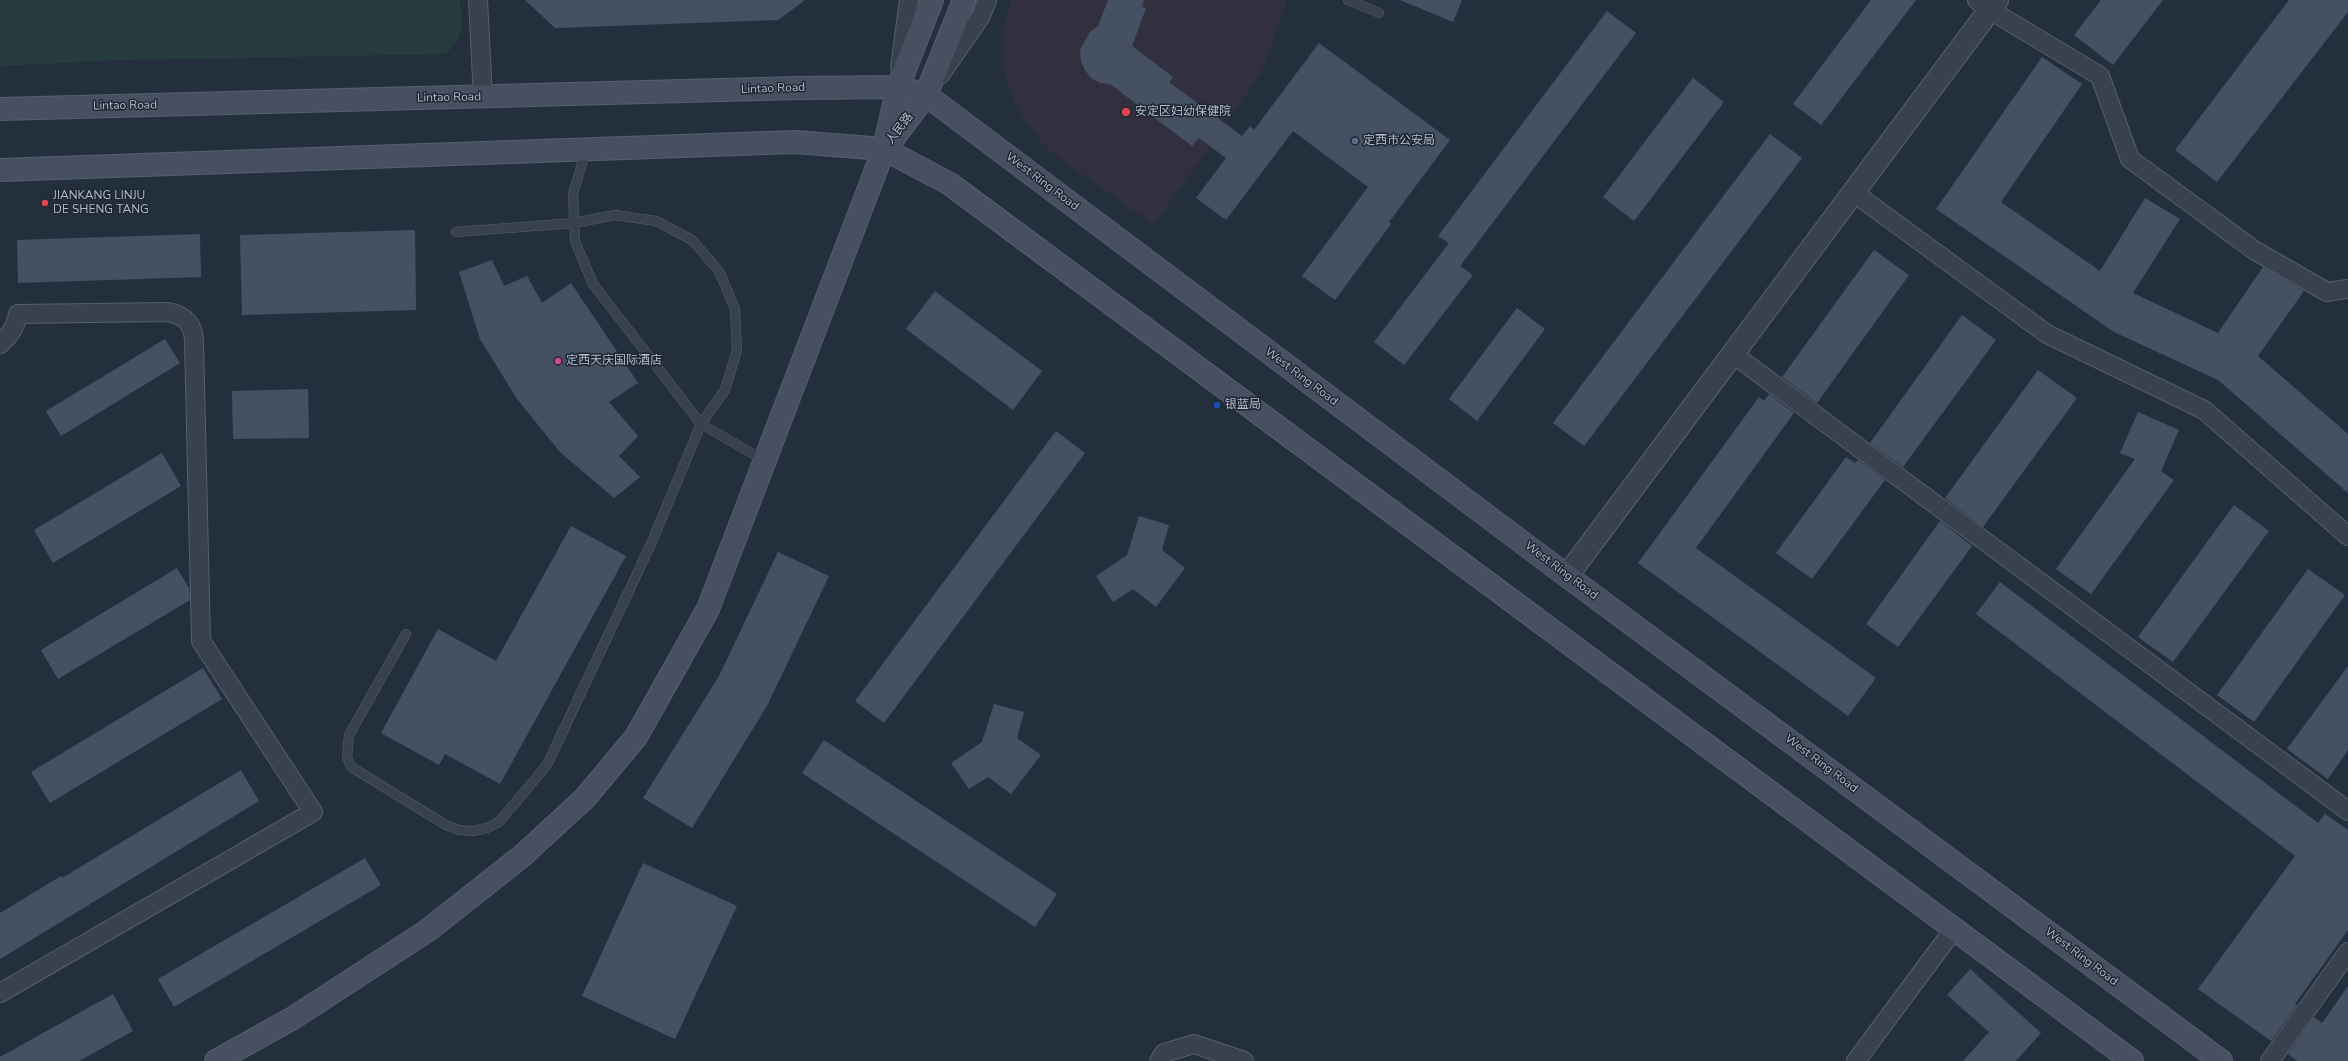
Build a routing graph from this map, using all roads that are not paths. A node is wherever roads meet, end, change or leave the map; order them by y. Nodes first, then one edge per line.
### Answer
1 (478, 0) edge
2 (909, 0) edge
3 (932, 0) edge
4 (964, 0) edge
5 (987, 0) edge
6 (1348, 0) edge
7 (1988, 3) edge
8 (1379, 13) dead end
9 (898, 86) junction
10 (926, 95) junction
11 (483, 98) junction
12 (0, 110) edge
13 (884, 149) junction
14 (586, 150) junction
15 (0, 170) edge
16 (1854, 193) junction
17 (574, 223) junction
18 (456, 232) dead end
19 (2348, 289) edge
20 (0, 344) edge
21 (1733, 354) junction
22 (701, 424) junction
23 (765, 461) junction
24 (2348, 536) edge
25 (1567, 576) junction
26 (406, 634) dead end
27 (2348, 811) edge
28 (1954, 929) junction
29 (2348, 952) edge
30 (0, 993) edge
31 (216, 1061) edge
32 (1159, 1061) edge
33 (1244, 1061) edge
34 (1856, 1061) edge
35 (2132, 1061) edge
36 (2221, 1061) edge
37 (2270, 1061) edge

1 - 11 street
2 - 9 street, 人民路
3 - 9 main road, 人民路
4 - 10 main road, 人民路
5 - 10 street, 人民路
6 - 8 lane
7 - 16 street
7 - 19 street
9 - 10 main road, West Ring Road
9 - 11 main road, Lintao Road
9 - 13 main road, 人民路
10 - 13 main road, 人民路
10 - 25 main road, West Ring Road
11 - 12 main road, Lintao Road
13 - 14 main road
13 - 23 main road
13 - 28 main road
14 - 15 main road
14 - 17 lane
16 - 21 street
16 - 24 street
17 - 18 lane
17 - 22 lane
17 - 22 lane
20 - 30 street
21 - 25 street
21 - 27 street
22 - 23 lane
22 - 26 lane
23 - 31 main road
25 - 36 main road, West Ring Road
28 - 34 street
28 - 35 main road
29 - 37 street
32 - 33 street

